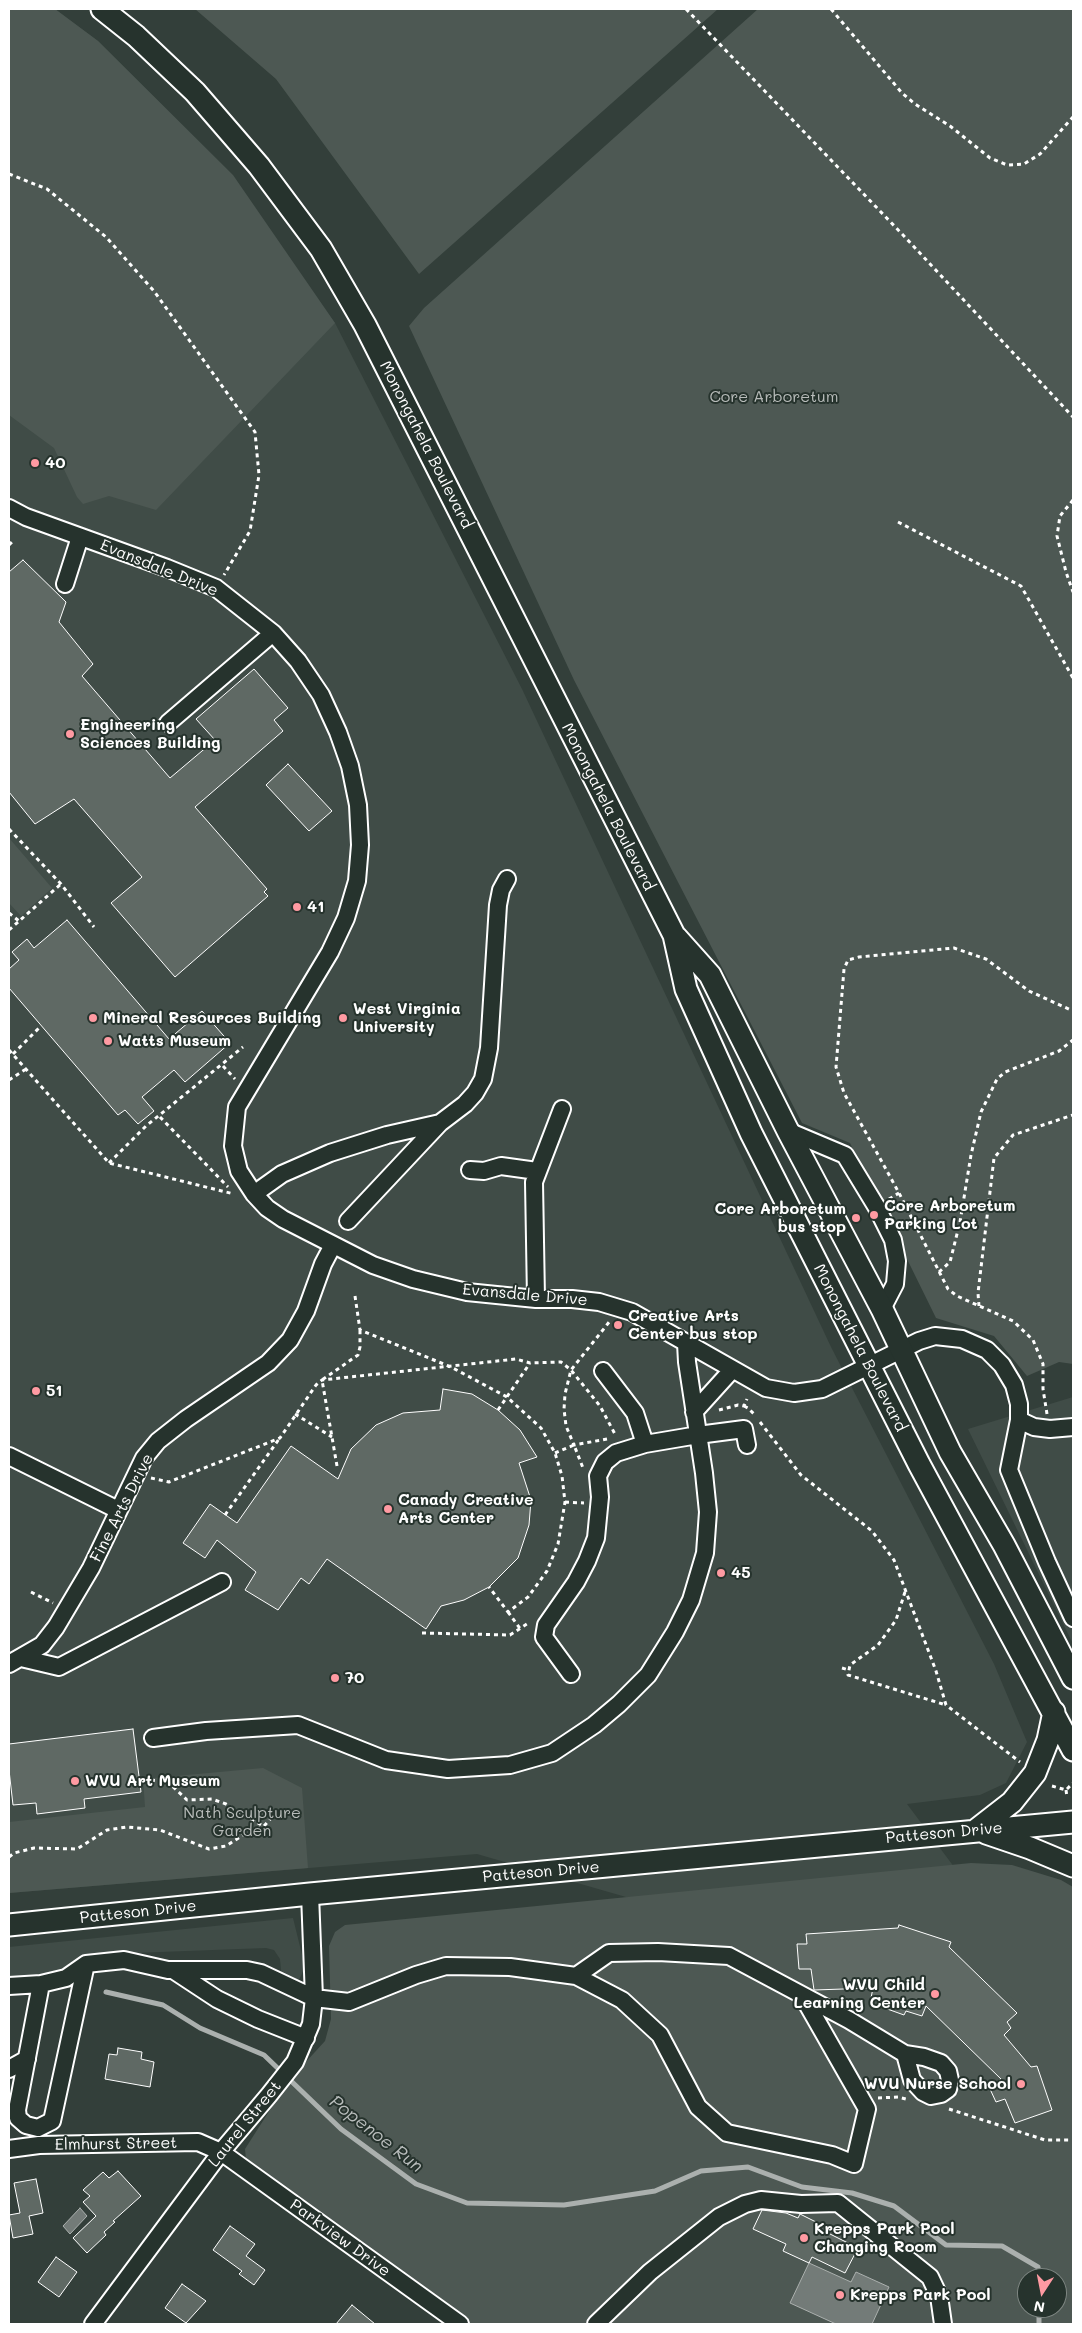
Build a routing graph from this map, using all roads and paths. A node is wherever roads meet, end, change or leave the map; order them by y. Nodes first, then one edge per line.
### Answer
1 (102, 9) edge
2 (686, 9) edge
3 (831, 9) edge
4 (1073, 117) edge
5 (9, 174) edge
6 (1073, 417) edge
7 (1073, 500) edge
8 (9, 508) edge
9 (898, 522) dead end
10 (80, 537) junction
11 (14, 540) dead end
12 (9, 545) edge
13 (65, 584) dead end
14 (216, 588) junction
15 (1073, 592) edge
16 (273, 633) junction
17 (1073, 678) edge
18 (168, 723) dead end
19 (9, 829) edge
20 (507, 879) dead end
21 (61, 884) junction
22 (9, 913) edge
23 (18, 921) junction
24 (94, 927) dead end
25 (9, 930) edge
26 (674, 935) junction
27 (1073, 1011) edge
28 (41, 1026) dead end
29 (1073, 1040) edge
30 (243, 1048) dead end
31 (9, 1050) edge
32 (13, 1054) junction
33 (223, 1066) junction
34 (26, 1069) junction
35 (9, 1080) edge
36 (236, 1080) dead end
37 (562, 1109) dead end
38 (1073, 1115) edge
39 (160, 1116) junction
40 (440, 1124) junction
41 (788, 1131) junction
42 (109, 1163) junction
43 (470, 1170) dead end
44 (537, 1171) junction
45 (254, 1194) junction
46 (348, 1221) dead end
47 (333, 1245) junction
48 (938, 1273) junction
49 (355, 1296) dead end
50 (536, 1300) junction
51 (979, 1306) junction
52 (882, 1309) junction
53 (612, 1319) dead end
54 (360, 1330) junction
55 (686, 1343) junction
56 (902, 1351) junction
57 (530, 1363) junction
58 (870, 1366) junction
59 (451, 1367) junction
60 (571, 1370) junction
61 (732, 1370) junction
62 (603, 1371) dead end
63 (322, 1380) junction
64 (507, 1397) junction
65 (746, 1399) dead end
66 (744, 1406) junction
67 (498, 1410) dead end
68 (716, 1410) dead end
69 (694, 1412) junction
70 (295, 1414) junction
71 (1019, 1420) junction
72 (1073, 1427) edge
73 (1050, 1429) junction
74 (698, 1435) junction
75 (332, 1437) junction
76 (280, 1438) junction
77 (645, 1444) junction
78 (574, 1445) junction
79 (747, 1445) dead end
80 (556, 1452) junction
81 (9, 1456) edge
82 (337, 1466) dead end
83 (586, 1473) dead end
84 (147, 1476) dead end
85 (586, 1496) dead end
86 (565, 1502) junction
87 (586, 1503) junction
88 (118, 1510) junction
89 (586, 1511) dead end
90 (225, 1515) dead end
91 (222, 1582) dead end
92 (489, 1587) dead end
93 (905, 1591) junction
94 (31, 1592) dead end
95 (58, 1606) dead end
96 (508, 1612) junction
97 (1073, 1618) edge
98 (533, 1620) dead end
99 (521, 1630) junction
100 (422, 1633) dead end
101 (15, 1661) edge
102 (842, 1668) dead end
103 (849, 1670) junction
104 (571, 1674) dead end
105 (1073, 1678) edge
106 (946, 1705) junction
107 (1054, 1712) junction
108 (153, 1738) dead end
109 (1073, 1750) edge
110 (1026, 1767) dead end
111 (142, 1779) dead end
112 (1073, 1783) edge
113 (1052, 1786) dead end
114 (1066, 1790) junction
115 (1067, 1797) dead end
116 (273, 1816) dead end
117 (1073, 1822) edge
118 (264, 1826) junction
119 (976, 1830) junction
120 (9, 1857) edge
121 (1073, 1866) edge
122 (310, 1894) junction
123 (9, 1925) edge
124 (86, 1964) junction
125 (172, 1970) junction
126 (576, 1976) junction
127 (41, 1984) junction
128 (9, 1986) edge
129 (802, 1995) junction
130 (314, 1998) junction
131 (306, 2038) junction
132 (905, 2054) dead end
133 (27, 2059) junction
134 (9, 2069) edge
135 (908, 2099) dead end
136 (945, 2108) dead end
137 (866, 2109) junction
138 (38, 2128) junction
139 (1073, 2140) edge
140 (39, 2145) junction
141 (9, 2149) edge
142 (221, 2152) junction
143 (450, 2322) edge
144 (93, 2324) edge
145 (596, 2324) edge
146 (943, 2324) edge

1 - 26 main road, Monongahela Boulevard
2 - 6 path
3 - 4 path
5 - 14 path
7 - 15 path
8 - 10 street, Evansdale Drive
9 - 17 path
10 - 13 street
10 - 14 street, Evansdale Drive
11 - 12 path
14 - 16 street, Evansdale Drive
16 - 18 street
16 - 45 street, Evansdale Drive
19 - 21 path
20 - 40 street
21 - 23 path
21 - 24 path
22 - 23 path
23 - 25 path
26 - 41 main road, Monongahela Boulevard
26 - 58 main road, Monongahela Boulevard
27 - 48 path
28 - 32 path
29 - 48 path
30 - 33 path
31 - 32 path
32 - 34 path
33 - 36 path
33 - 39 path
34 - 35 path
34 - 42 path
37 - 44 street
38 - 51 path
39 - 42 path
39 - 42 path
40 - 45 street
40 - 46 street
41 - 52 main road, Monongahela Boulevard
41 - 52 street
43 - 44 street
44 - 50 street
45 - 47 street, Evansdale Drive
47 - 50 street, Evansdale Drive
47 - 88 street, Fine Arts Drive
48 - 51 path
49 - 54 path
50 - 55 street, Evansdale Drive
51 - 73 path
52 - 56 main road, Monongahela Boulevard
53 - 60 path
54 - 59 path
54 - 63 path
55 - 61 street, Evansdale Drive
55 - 69 street
56 - 58 street, Evansdale Drive
56 - 71 street, Evansdale Drive
56 - 105 main road, Monongahela Boulevard
57 - 59 path
57 - 60 path
57 - 64 path
58 - 61 street, Evansdale Drive
58 - 107 main road, Monongahela Boulevard
59 - 63 path
59 - 64 path
60 - 78 path
60 - 78 path
61 - 69 street
62 - 77 street
63 - 70 path
63 - 75 path
64 - 67 path
64 - 80 path
65 - 66 path
66 - 68 path
66 - 93 path
69 - 74 street
70 - 75 path
70 - 76 path
71 - 73 street
71 - 97 street, Evansdale Drive
72 - 73 street
74 - 77 street
74 - 79 street
74 - 108 street
75 - 82 path
76 - 84 path
76 - 90 path
77 - 104 street
78 - 80 path
78 - 83 path
80 - 86 path
81 - 88 street
85 - 87 path
86 - 87 path
86 - 96 path
87 - 89 path
88 - 101 street, Fine Arts Drive
91 - 101 street
92 - 96 path
93 - 103 path
93 - 106 path
94 - 95 path
96 - 99 path
98 - 99 path
99 - 100 path
102 - 103 path
103 - 106 path
106 - 110 path
107 - 109 main road, Monongahela Boulevard
107 - 119 main road
111 - 118 path
112 - 114 path
113 - 114 path
114 - 115 path
116 - 118 path
117 - 119 main road, Patteson Drive
118 - 120 path
119 - 121 main road
119 - 122 main road, Patteson Drive
122 - 123 main road, Patteson Drive
122 - 130 street, Laurel Street
124 - 125 street
124 - 127 street
124 - 138 street
125 - 130 street
125 - 131 street
126 - 129 street
126 - 130 street
126 - 137 street
127 - 128 street
127 - 133 street
129 - 132 street
129 - 137 street
130 - 131 street, Laurel Street
131 - 142 street, Laurel Street
133 - 134 street
133 - 138 street
135 - 137 path
136 - 139 path
138 - 140 street
140 - 141 street, Elmhurst Street
140 - 142 street, Elmhurst Street
142 - 143 street, Parkview Drive
142 - 144 street, Laurel Street
145 - 146 street

